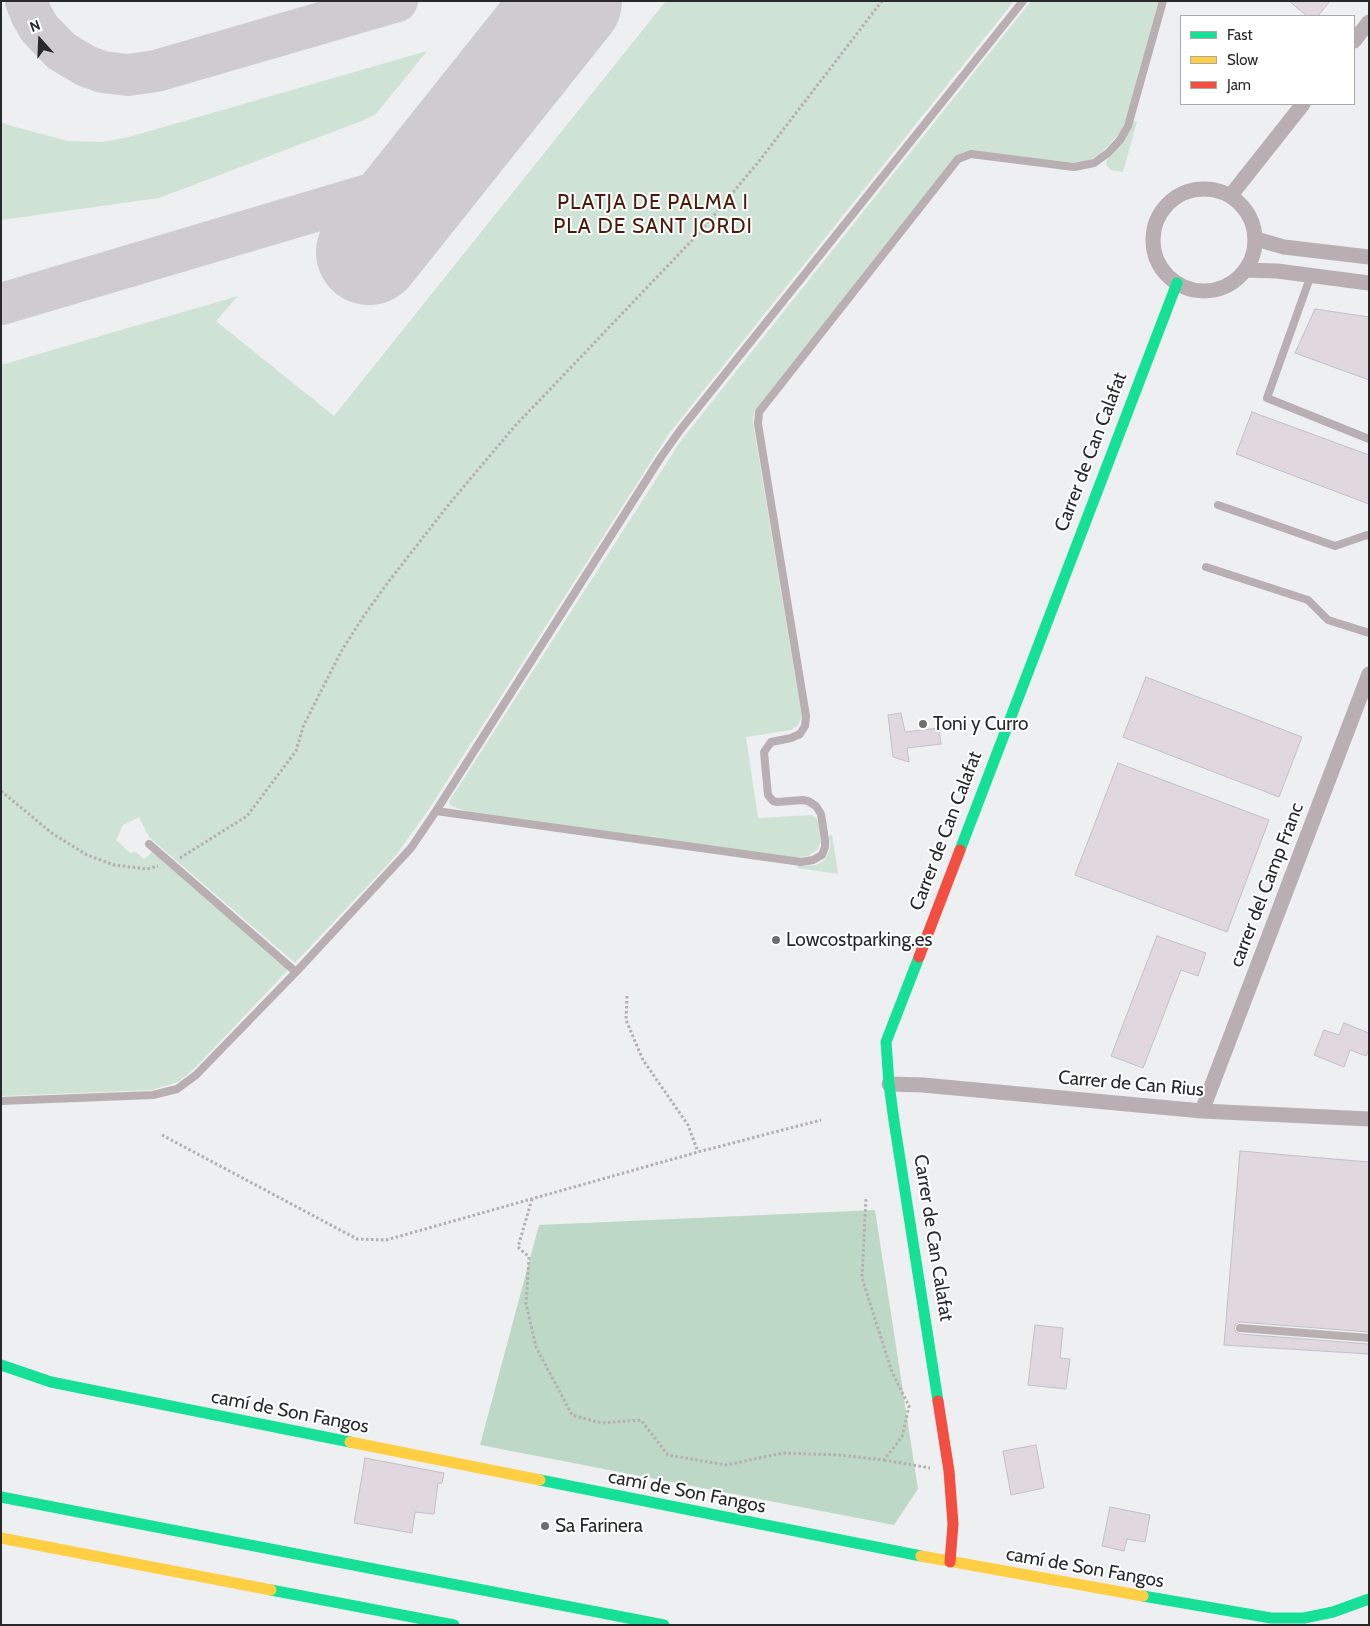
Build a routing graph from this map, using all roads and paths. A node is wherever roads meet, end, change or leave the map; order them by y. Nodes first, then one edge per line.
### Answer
1 (882, 1) edge
2 (1023, 1) edge
3 (1163, 1) edge
4 (1369, 22) edge
5 (1355, 40) edge
6 (1302, 105) edge
7 (1231, 195) junction
8 (1256, 239) junction
9 (1369, 257) edge
10 (1246, 270) junction
11 (1311, 275) junction
12 (1177, 283) junction
13 (1369, 283) edge
14 (1369, 439) edge
15 (1218, 505) dead end
16 (1369, 536) edge
17 (1206, 567) dead end
18 (1369, 632) edge
19 (1369, 674) edge
20 (1363, 703) edge
21 (1, 791) edge
22 (436, 811) junction
23 (149, 844) dead end
24 (171, 862) junction
25 (296, 972) junction
26 (627, 996) dead end
27 (889, 1084) junction
28 (1, 1102) edge
29 (1202, 1111) junction
30 (1369, 1118) edge
31 (821, 1120) dead end
32 (162, 1135) dead end
33 (698, 1152) junction
34 (866, 1198) dead end
35 (532, 1199) junction
36 (1240, 1328) dead end
37 (1369, 1338) edge
38 (1, 1364) edge
39 (884, 1460) junction
40 (949, 1470) junction
41 (1, 1497) edge
42 (1, 1538) edge
43 (950, 1562) junction
44 (1369, 1599) edge
45 (454, 1625) edge
46 (664, 1625) edge

1 - 24 path
2 - 22 lane
3 - 22 lane
4 - 5 street
6 - 7 street
7 - 8 street
7 - 12 street
8 - 9 street
8 - 10 street
10 - 11 street
10 - 12 street
11 - 13 street
11 - 14 lane
12 - 27 main road, Carrer de Can Calafat
15 - 16 lane
17 - 18 lane
19 - 20 street, carrer del Camp Franc
20 - 29 street, carrer del Camp Franc
21 - 24 path
22 - 25 lane
23 - 24 lane
24 - 25 lane
25 - 28 lane
26 - 33 path
27 - 29 street, Carrer de Can Rius
27 - 40 main road, Carrer de Can Calafat
29 - 30 street, Carrer de Can Rius
31 - 33 path
32 - 35 path
33 - 35 path
34 - 39 path
35 - 39 path
36 - 37 lane
38 - 43 main road, camí de Son Fangos
39 - 40 path
40 - 43 main road, Carrer de Can Calafat
41 - 46 main road
42 - 45 main road
43 - 44 main road, camí de Son Fangos

